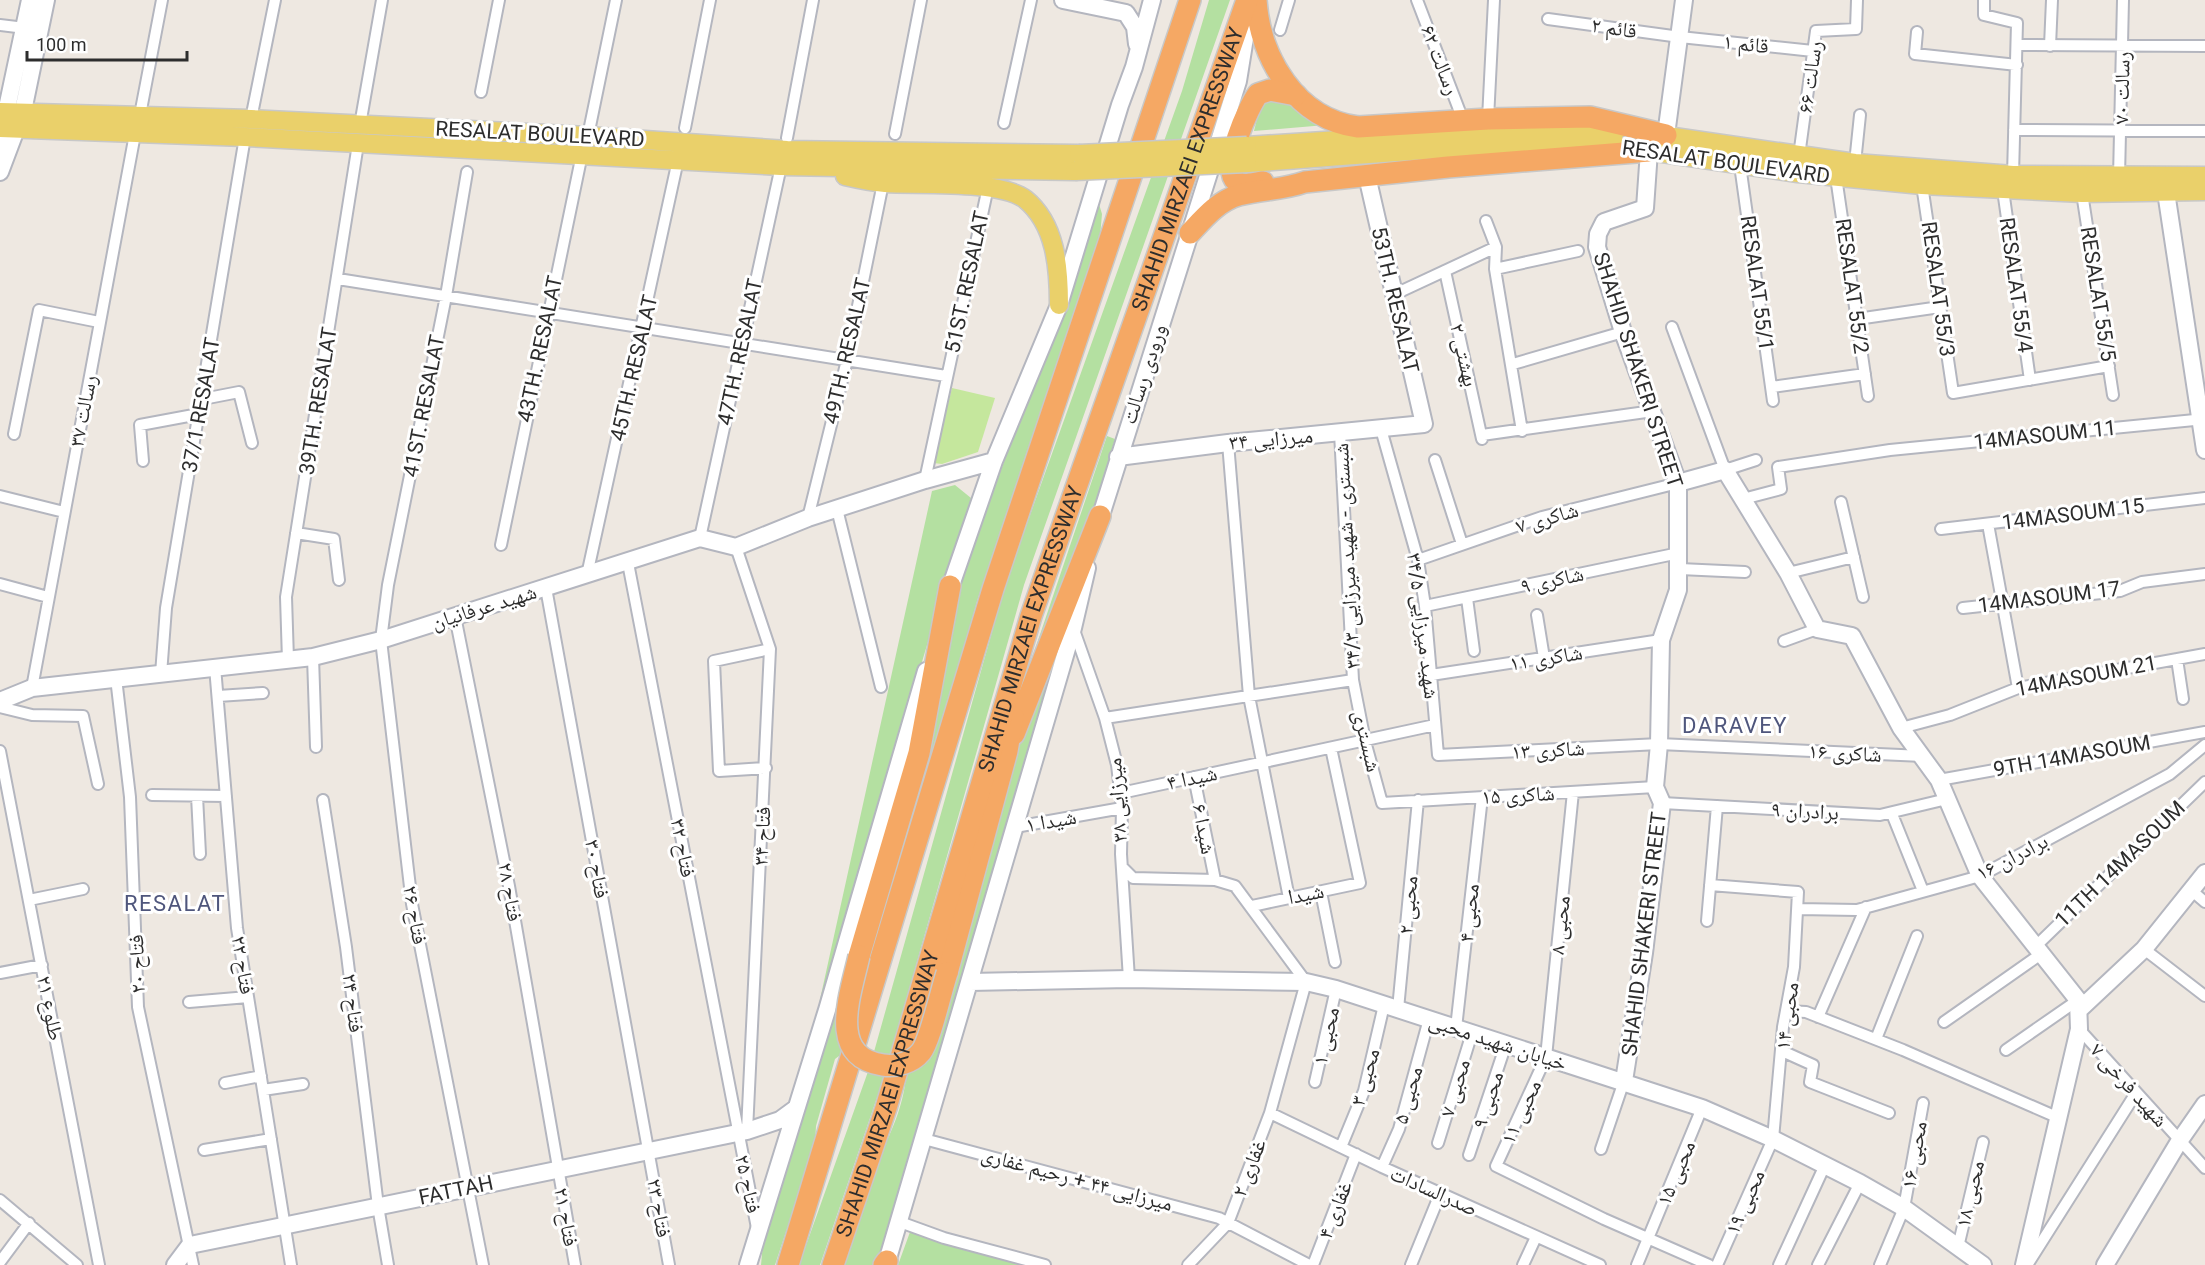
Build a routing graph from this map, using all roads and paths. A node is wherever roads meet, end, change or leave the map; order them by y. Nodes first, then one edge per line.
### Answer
1 (30, 0) edge
2 (46, 0) edge
3 (162, 0) edge
4 (275, 0) edge
5 (382, 0) edge
6 (500, 0) edge
7 (616, 0) edge
8 (710, 0) edge
9 (813, 0) edge
10 (921, 0) edge
11 (1031, 0) edge
12 (1063, 0) edge
13 (1152, 0) edge
14 (1190, 0) edge
15 (1247, 0) edge
16 (1251, 0) edge
17 (1256, 0) edge
18 (1289, 0) edge
19 (1418, 0) edge
20 (1494, 0) edge
21 (1684, 0) edge
22 (1857, 0) edge
23 (1984, 0) edge
24 (2052, 0) edge
25 (2124, 0) edge
26 (1131, 7) edge
27 (1548, 19) dead end
28 (0, 26) edge
29 (25, 28) junction
30 (1280, 30) dead end
31 (1917, 32) dead end
32 (1680, 38) junction
33 (2017, 45) junction
34 (2050, 46) junction
35 (2205, 46) edge
36 (2122, 47) junction
37 (1137, 48) junction
38 (1813, 51) junction
39 (2017, 65) junction
40 (481, 92) dead end
41 (1296, 95) junction
42 (140, 115) junction
43 (1860, 115) dead end
44 (1488, 119) junction
45 (1463, 120) junction
46 (7, 123) edge
47 (1004, 123) dead end
48 (360, 125) junction
49 (248, 128) junction
50 (685, 128) dead end
51 (463, 130) junction
52 (2014, 130) junction
53 (2205, 131) edge
54 (2121, 132) junction
55 (135, 134) junction
56 (895, 134) dead end
57 (1666, 135) junction
58 (588, 136) junction
59 (788, 138) dead end
60 (358, 144) junction
61 (460, 148) junction
62 (1649, 151) junction
63 (582, 154) junction
64 (1247, 155) junction
65 (1798, 156) junction
66 (678, 160) junction
67 (1077, 162) junction
68 (1855, 163) junction
69 (1740, 165) junction
70 (781, 166) junction
71 (0, 172) edge
72 (467, 172) dead end
73 (2205, 176) edge
74 (1367, 177) junction
75 (1836, 177) junction
76 (2119, 177) junction
77 (1305, 182) junction
78 (2008, 182) junction
79 (884, 183) junction
80 (1922, 185) junction
81 (988, 187) junction
82 (2205, 191) edge
83 (2166, 192) junction
84 (2082, 193) junction
85 (1486, 221) dead end
86 (1190, 233) junction
87 (1496, 247) junction
88 (1578, 251) dead end
89 (1495, 269) junction
90 (1444, 271) junction
91 (338, 279) junction
92 (1393, 295) junction
93 (446, 296) junction
94 (1059, 304) junction
95 (1940, 307) junction
96 (548, 313) junction
97 (1857, 319) junction
98 (99, 322) junction
99 (1672, 327) dead end
100 (643, 328) junction
101 (1623, 332) junction
102 (742, 344) junction
103 (847, 360) junction
104 (1513, 364) junction
105 (2109, 366) junction
106 (1865, 374) junction
107 (946, 376) junction
108 (2030, 380) junction
109 (1772, 387) junction
110 (2113, 395) dead end
111 (1868, 396) dead end
112 (202, 399) junction
113 (1773, 401) dead end
114 (1653, 411) junction
115 (199, 414) junction
116 (2203, 420) edge
117 (1424, 424) joint
118 (1381, 429) junction
119 (1522, 431) junction
120 (1340, 433) junction
121 (14, 434) dead end
122 (1228, 443) junction
123 (252, 444) dead end
124 (2205, 450) edge
125 (1118, 457) junction
126 (1435, 460) dead end
127 (1756, 460) dead end
128 (143, 461) dead end
129 (994, 461) junction
130 (1725, 470) junction
131 (956, 472) junction
132 (925, 480) junction
133 (1678, 483) junction
134 (0, 496) edge
135 (2205, 498) edge
136 (981, 499) junction
137 (1743, 499) junction
138 (1841, 502) dead end
139 (837, 509) junction
140 (64, 512) junction
141 (1100, 516) junction
142 (808, 518) junction
143 (1988, 524) junction
144 (1941, 529) dead end
145 (297, 533) junction
146 (700, 538) junction
147 (1462, 544) junction
148 (501, 545) dead end
149 (736, 547) junction
150 (1854, 557) junction
151 (1418, 560) junction
152 (1679, 561) junction
153 (628, 563) junction
154 (1745, 572) dead end
155 (1788, 573) junction
156 (2205, 574) edge
157 (587, 575) junction
158 (339, 580) dead end
159 (0, 584) edge
160 (950, 586) junction
161 (546, 588) junction
162 (48, 597) junction
163 (1863, 597) dead end
164 (1467, 598) junction
165 (2002, 604) junction
166 (1425, 606) junction
167 (1963, 608) dead end
168 (1538, 615) dead end
169 (455, 616) junction
170 (1031, 616) junction
171 (1073, 628) junction
172 (1818, 628) junction
173 (381, 640) junction
174 (1661, 640) junction
175 (1784, 641) dead end
176 (770, 649) junction
177 (1474, 651) dead end
178 (2205, 654) edge
179 (313, 657) junction
180 (1544, 658) junction
181 (2178, 658) junction
182 (288, 660) junction
183 (215, 667) junction
184 (161, 674) junction
185 (1431, 675) junction
186 (116, 678) junction
187 (1353, 680) junction
188 (881, 687) dead end
189 (2018, 687) junction
190 (32, 688) junction
191 (263, 693) dead end
192 (218, 696) junction
193 (1249, 696) junction
194 (2183, 699) dead end
195 (0, 700) edge
196 (0, 707) edge
197 (1105, 718) junction
198 (1435, 725) junction
199 (1901, 728) junction
200 (2205, 732) edge
201 (1365, 741) junction
202 (1659, 744) junction
203 (2205, 745) edge
204 (316, 747) dead end
205 (1331, 748) junction
206 (0, 751) edge
207 (1008, 751) junction
208 (1438, 755) joint
209 (1923, 756) junction
210 (1263, 763) junction
211 (766, 768) junction
212 (1194, 777) junction
213 (1939, 780) junction
214 (2205, 782) edge
215 (98, 784) dead end
216 (1573, 792) junction
217 (1120, 793) junction
218 (152, 795) dead end
219 (1658, 795) junction
220 (197, 796) junction
221 (226, 796) junction
222 (1482, 797) junction
223 (1947, 799) junction
224 (323, 800) dead end
225 (1418, 800) junction
226 (1382, 802) joint
227 (1717, 806) junction
228 (1122, 807) junction
229 (1892, 814) junction
230 (1015, 827) junction
231 (200, 854) dead end
232 (1122, 867) junction
233 (2205, 873) edge
234 (1980, 876) junction
235 (1215, 880) junction
236 (1710, 885) junction
237 (83, 889) dead end
238 (2191, 890) junction
239 (1321, 891) junction
240 (1923, 891) junction
241 (1289, 898) junction
242 (29, 900) junction
243 (2205, 902) edge
244 (1252, 906) junction
245 (1866, 907) junction
246 (1798, 909) junction
247 (1707, 921) dead end
248 (1917, 936) dead end
249 (2144, 949) junction
250 (2038, 950) junction
251 (1335, 962) dead end
252 (42, 965) junction
253 (0, 973) edge
254 (1130, 979) junction
255 (970, 982) junction
256 (1306, 982) junction
257 (1336, 989) junction
258 (2205, 996) edge
259 (248, 997) junction
260 (189, 1002) dead end
261 (2078, 1005) junction
262 (1391, 1007) junction
263 (1786, 1011) junction
264 (1818, 1017) junction
265 (1429, 1019) junction
266 (1944, 1022) dead end
267 (1456, 1028) junction
268 (2079, 1029) junction
269 (1472, 1034) junction
270 (1876, 1039) junction
271 (1506, 1044) junction
272 (2006, 1050) dead end
273 (1782, 1051) junction
274 (1546, 1057) junction
275 (261, 1076) junction
276 (1624, 1081) junction
277 (1315, 1082) dead end
278 (225, 1083) dead end
279 (303, 1084) dead end
280 (263, 1090) junction
281 (2136, 1093) junction
282 (1923, 1103) dead end
283 (2205, 1104) edge
284 (1702, 1108) junction
285 (795, 1109) junction
286 (1270, 1113) junction
287 (1889, 1113) dead end
288 (2059, 1118) junction
289 (742, 1132) junction
290 (271, 1139) junction
291 (924, 1139) junction
292 (1773, 1139) junction
293 (2180, 1140) junction
294 (1983, 1142) dead end
295 (1438, 1143) dead end
296 (785, 1147) junction
297 (1341, 1147) junction
298 (1601, 1149) dead end
299 (204, 1150) dead end
300 (649, 1151) junction
301 (1356, 1154) junction
302 (1469, 1155) dead end
303 (1825, 1165) junction
304 (1382, 1167) junction
305 (2205, 1168) edge
306 (558, 1170) junction
307 (1860, 1182) junction
308 (470, 1187) junction
309 (1440, 1194) junction
310 (0, 1200) edge
311 (378, 1206) junction
312 (1904, 1208) junction
313 (900, 1222) junction
314 (29, 1223) junction
315 (1228, 1223) junction
316 (284, 1225) junction
317 (759, 1236) junction
318 (1536, 1237) junction
319 (1648, 1238) junction
320 (190, 1245) junction
321 (1958, 1247) junction
322 (1580, 1261) edge
323 (0, 1262) edge
324 (70, 1262) edge
325 (886, 1264) edge
326 (1978, 1264) edge
327 (99, 1265) edge
328 (175, 1265) edge
329 (193, 1265) edge
330 (291, 1265) edge
331 (387, 1265) edge
332 (483, 1265) edge
333 (575, 1265) edge
334 (669, 1265) edge
335 (748, 1265) edge
336 (788, 1265) edge
337 (833, 1265) edge
338 (1045, 1265) edge
339 (1188, 1265) edge
340 (1311, 1265) edge
341 (1410, 1265) edge
342 (1523, 1265) edge
343 (1600, 1265) edge
344 (1637, 1265) edge
345 (1709, 1265) edge
346 (1717, 1265) edge
347 (1779, 1265) edge
348 (1818, 1265) edge
349 (1880, 1265) edge
350 (2025, 1265) edge
351 (2105, 1265) edge

1 - 29 street
2 - 46 street
3 - 42 street
4 - 49 street, 37/1 RESALAT
5 - 48 street
6 - 40 street
7 - 58 street
8 - 50 street
9 - 59 street
10 - 56 street
11 - 47 street
12 - 26 street
13 - 37 street
14 - 336 highway, SHAHID MIRZAEI EXPRESSWAY
15 - 170 highway, SHAHID MIRZAEI EXPRESSWAY
16 - 86 street, ورودی رسالت
17 - 41 highway
18 - 30 street
19 - 45 street, رسالت ۶۲
20 - 44 street
21 - 32 street
22 - 38 street, رسالت ۶۶
23 - 33 street, RESALAT 55/4
24 - 34 street
25 - 36 street, رسالت ۷۰
26 - 37 street
27 - 32 street, قائم ۲
28 - 29 street
29 - 46 street
31 - 39 street
32 - 38 street, قائم ۱
32 - 57 street
33 - 34 street
33 - 39 street, RESALAT 55/4
34 - 36 street
35 - 36 street
36 - 54 street, رسالت ۷۰
37 - 94 street
38 - 65 street, رسالت ۶۶
39 - 52 street, RESALAT 55/4
41 - 45 highway
41 - 77 highway
42 - 46 main road, RESALAT BOULEVARD
42 - 49 main road, RESALAT BOULEVARD
43 - 68 street
44 - 45 highway
44 - 57 highway
46 - 55 main road, RESALAT BOULEVARD
46 - 71 street
48 - 49 main road, RESALAT BOULEVARD
48 - 51 main road, RESALAT BOULEVARD
49 - 55 main road, RESALAT BOULEVARD
49 - 60 main road, RESALAT BOULEVARD
49 - 112 street, 37/1 RESALAT
51 - 58 main road, RESALAT BOULEVARD
51 - 61 main road
52 - 54 street
52 - 78 street, RESALAT 55/4
53 - 54 street
54 - 76 street, رسالت ۷۰
55 - 98 street, رسالت ۳۷
57 - 64 main road, RESALAT BOULEVARD
57 - 65 main road, RESALAT BOULEVARD
58 - 67 main road, RESALAT BOULEVARD
60 - 61 main road, RESALAT BOULEVARD
60 - 91 street, 39TH. RESALAT
61 - 63 main road, RESALAT BOULEVARD
62 - 64 main road, RESALAT BOULEVARD
62 - 69 main road, RESALAT BOULEVARD
62 - 74 highway
62 - 101 street, SHAHID SHAKERI STREET
63 - 66 main road, RESALAT BOULEVARD
63 - 96 street, 43TH. RESALAT
64 - 67 main road, bridge
65 - 68 main road, RESALAT BOULEVARD
66 - 70 main road, RESALAT BOULEVARD
66 - 100 street, 45TH. RESALAT
67 - 70 main road, RESALAT BOULEVARD
68 - 78 main road, RESALAT BOULEVARD
69 - 75 main road, RESALAT BOULEVARD
69 - 109 street, RESALAT 55/1
70 - 79 main road
70 - 102 street, 47TH. RESALAT
72 - 93 street, 41ST. RESALAT
73 - 76 main road, RESALAT BOULEVARD
74 - 77 highway
74 - 92 street, 53TH. RESALAT
75 - 80 main road, RESALAT BOULEVARD
75 - 97 street, RESALAT 55/2
76 - 78 main road, RESALAT BOULEVARD
77 - 86 highway
78 - 80 main road, RESALAT BOULEVARD
78 - 84 main road, RESALAT BOULEVARD
78 - 108 street, RESALAT 55/4
79 - 81 main road
79 - 103 street, 49TH. RESALAT
80 - 95 street, RESALAT 55/3
81 - 94 main road
81 - 107 street, 51ST. RESALAT
82 - 83 main road, RESALAT BOULEVARD
83 - 84 main road, RESALAT BOULEVARD
83 - 116 street
84 - 105 street, RESALAT 55/5
85 - 87 street
86 - 125 street, ورودی رسالت
87 - 89 street
87 - 90 street
88 - 89 street
89 - 104 street
90 - 92 street
90 - 119 street, بهشتی ۲
91 - 93 street
91 - 145 street, 39TH. RESALAT
92 - 117 street, 53TH. RESALAT
93 - 96 street
93 - 173 street, 41ST. RESALAT
94 - 129 street
95 - 97 street
95 - 108 street, RESALAT 55/3
96 - 100 street
96 - 148 street, 43TH. RESALAT
97 - 106 street, RESALAT 55/2
98 - 121 street
98 - 140 street, رسالت ۳۷
99 - 130 street
100 - 102 street
100 - 157 street, 45TH. RESALAT
101 - 104 street
101 - 114 street, SHAHID SHAKERI STREET
102 - 103 street
102 - 146 street, 47TH. RESALAT
103 - 107 street
103 - 142 street, 49TH. RESALAT
104 - 119 street
105 - 108 street
105 - 110 street, RESALAT 55/5
106 - 109 street
106 - 111 street, RESALAT 55/2
107 - 132 street, 51ST. RESALAT
109 - 113 street, RESALAT 55/1
112 - 115 street, 37/1 RESALAT
112 - 123 street
114 - 119 street
114 - 133 street, SHAHID SHAKERI STREET
115 - 128 street
115 - 184 street, 37/1 RESALAT
116 - 124 street
116 - 137 street, 14MASOUM 11
117 - 118 street, میرزایی ۳۴
118 - 120 street, میرزایی ۳۴
118 - 151 street, شهید میرزایی ۳۴/۵
120 - 122 street, میرزایی ۳۴
120 - 187 street, شبستری - شهید میرزایی ۳۴/۳
122 - 125 street, میرزایی ۳۴
122 - 193 street
125 - 141 street, ورودی رسالت
126 - 147 street
127 - 130 street
129 - 131 street
129 - 136 street
130 - 133 street
130 - 137 street
131 - 132 street
131 - 136 street
132 - 139 street
133 - 147 street, شاکری ۷
133 - 152 street, SHAHID SHAKERI STREET
134 - 140 street
135 - 143 street, 14MASOUM 15
136 - 160 street
137 - 155 street
138 - 150 street
139 - 142 street
139 - 188 street
140 - 162 street, رسالت ۳۷
141 - 171 street, ورودی رسالت
141 - 207 highway
142 - 149 street
143 - 144 street, 14MASOUM 15
143 - 165 street
145 - 158 street
145 - 182 street, 39TH. RESALAT
146 - 149 street
146 - 153 street, شهید عرفانیان
147 - 151 street, شاکری ۷
149 - 176 street, فتاح ۳۴
150 - 155 street
150 - 163 street
151 - 166 street, شهید میرزایی ۳۴/۵
152 - 154 street, شاکری ۹
152 - 164 street, شاکری ۹
152 - 174 street, SHAHID SHAKERI STREET
153 - 157 street, شهید عرفانیان
153 - 289 street, فتاح ۳۲
155 - 172 street
156 - 165 street, 14MASOUM 17
157 - 161 street, شهید عرفانیان
159 - 162 street
160 - 207 highway, bridge
160 - 285 street
161 - 169 street, شهید عرفانیان
161 - 300 street, فتاح ۳۰
162 - 190 street, رسالت ۳۷
164 - 166 street, شاکری ۹
164 - 177 street
165 - 167 street, 14MASOUM 17
165 - 189 street
166 - 185 street, شهید میرزایی ۳۴/۵
168 - 180 street
169 - 173 street, شهید عرفانیان
169 - 306 street, فتاح ۲۸
170 - 207 highway
170 - 337 highway, SHAHID MIRZAEI EXPRESSWAY
171 - 197 street, میرزایی ۳۸
171 - 230 street, ورودی رسالت
172 - 175 street
172 - 199 street
173 - 179 street, شهید عرفانیان
173 - 308 street, فتاح ۲۶
174 - 180 street, شاکری ۱۱
174 - 202 street, SHAHID SHAKERI STREET
176 - 211 street, فتاح ۳۴
176 - 211 street
178 - 181 street, 14MASOUM 21
179 - 182 street, شهید عرفانیان
179 - 204 street
180 - 185 street, شاکری ۱۱
181 - 189 street, 14MASOUM 21
181 - 194 street
182 - 183 street, شهید عرفانیان
183 - 184 street, شهید عرفانیان
183 - 192 street, فتاح ۲۲
184 - 186 street, شهید عرفانیان
185 - 198 street, شهید میرزایی ۳۴/۵
186 - 190 street, شهید عرفانیان
186 - 320 street, فتاح ۲۰
187 - 193 street
187 - 201 street, شبستری
189 - 199 street, 14MASOUM 21
190 - 195 street, شهید عرفانیان
191 - 192 street
192 - 221 street, فتاح ۲۲
193 - 197 street
193 - 210 street
196 - 215 street
197 - 217 street, میرزایی ۳۸
198 - 201 street, شیدا ۴
198 - 208 street, شهید میرزایی ۳۴/۵
199 - 209 street
200 - 213 street, 9TH 14MASOUM
201 - 205 street, شیدا ۴
201 - 226 street, شبستری
202 - 208 street, شاکری ۱۳
202 - 209 street, شاکری ۱۶
202 - 219 street, SHAHID SHAKERI STREET
203 - 234 street, برادران ۱۶
205 - 210 street, شیدا ۴
205 - 239 street, شیدا
206 - 242 street, طلوع ۲۱
209 - 213 street
210 - 212 street, شیدا ۴
210 - 241 street
211 - 289 street, فتاح ۳۴
212 - 217 street, شیدا ۴
212 - 235 street, شیدا ۶
213 - 223 street
214 - 250 street, 11TH 14MASOUM
216 - 219 street, شاکری ۱۵
216 - 222 street, شاکری ۱۵
216 - 274 street, محبی ۸
217 - 228 street, میرزایی ۳۸
218 - 220 street
219 - 227 street, برادران ۹
219 - 276 street, SHAHID SHAKERI STREET
220 - 221 street
220 - 231 street
221 - 259 street, فتاح ۲۲
222 - 225 street, شاکری ۱۵
222 - 267 street, محبی ۴
223 - 229 street, برادران ۹
223 - 234 street
224 - 311 street, فتاح ۲۴
225 - 226 street, شاکری ۱۵
225 - 262 street, محبی ۲
227 - 229 street, برادران ۹
227 - 236 street
228 - 230 street, شیدا ۱
228 - 232 street, میرزایی ۳۸
229 - 240 street
230 - 255 street, ورودی رسالت
232 - 235 street
232 - 254 street, میرزایی ۳۸
233 - 238 street
234 - 240 street, برادران ۱۶
234 - 250 street
235 - 244 street
236 - 246 street, محبی ۱۴
236 - 247 street
237 - 242 street
238 - 243 street
238 - 249 street
239 - 241 street, شیدا
239 - 251 street
240 - 245 street, برادران ۱۶
241 - 244 street, شیدا
242 - 252 street, طلوع ۲۱
244 - 256 street
245 - 246 street, برادران ۱۶
245 - 264 street
246 - 263 street, محبی ۱۴
248 - 270 street
249 - 258 street
249 - 261 street
250 - 261 street
250 - 266 street, 11TH 14MASOUM
252 - 253 street
252 - 327 street, طلوع ۲۱
254 - 255 street, خیابان شهید محبی
254 - 256 street, خیابان شهید محبی
255 - 291 street, ورودی رسالت
256 - 257 street, خیابان شهید محبی
256 - 286 street, غفاری ۲
257 - 262 street, خیابان شهید محبی
257 - 277 street, محبی ۱
259 - 260 street
259 - 275 street, فتاح ۲۲
261 - 268 street
261 - 272 street
262 - 265 street, خیابان شهید محبی
262 - 297 street, محبی ۳
263 - 264 street
263 - 273 street, محبی ۱۴
264 - 270 street
265 - 267 street, خیابان شهید محبی
265 - 304 street, محبی ۵
267 - 269 street, خیابان شهید محبی
268 - 281 street, شهید فرخی ۷
268 - 288 street
269 - 271 street, خیابان شهید محبی
269 - 295 street, محبی ۷
270 - 288 street
271 - 274 street, خیابان شهید محبی
271 - 302 street, محبی ۹
273 - 287 street
273 - 292 street, محبی ۱۴
274 - 276 street, خیابان شهید محبی
274 - 319 street, محبی ۱۱
275 - 278 street
275 - 280 street, فتاح ۲۲
276 - 284 street, خیابان شهید محبی
276 - 298 street
279 - 280 street
280 - 290 street, فتاح ۲۲
281 - 293 street, شهید فرخی ۷
281 - 350 street
282 - 312 street, محبی ۱۶
283 - 293 street
284 - 292 street, خیابان شهید محبی
284 - 319 street, محبی ۱۵
285 - 289 street, FATTAH
285 - 296 street
286 - 297 street, صدرالسادات
286 - 315 street, غفاری ۲
288 - 350 street
289 - 296 street, FATTAH
289 - 300 street, FATTAH
289 - 317 street, فتاح ۲۵
290 - 299 street
290 - 316 street, فتاح ۲۲
291 - 313 street, ورودی رسالت
291 - 315 street, میرزایی ۴۴ + رحیم غفاری
292 - 303 street, خیابان شهید محبی
292 - 346 street, محبی ۱۹
293 - 305 street, شهید فرخی ۷
293 - 351 street
294 - 321 street, محبی ۱۸
296 - 317 street
297 - 301 street, صدرالسادات
300 - 306 street, FATTAH
300 - 334 street, فتاح ۲۳
301 - 304 street, صدرالسادات
301 - 340 street, غفاری ۴
303 - 307 street, خیابان شهید محبی
303 - 347 street
304 - 309 street, صدرالسادات
306 - 308 street, FATTAH
306 - 333 street, فتاح ۲۱
307 - 312 street, خیابان شهید محبی
307 - 348 street
308 - 311 street, FATTAH
308 - 332 street, فتاح ۲۶
309 - 318 street, صدرالسادات
309 - 341 street
310 - 314 street
311 - 316 street, FATTAH
311 - 331 street, فتاح ۲۴
312 - 321 street, خیابان شهید محبی
312 - 349 street, محبی ۱۶
313 - 325 street, ورودی رسالت
313 - 338 street
314 - 323 street
314 - 324 street
315 - 339 street
315 - 340 street, میرزایی ۴۴ + رحیم غفاری
316 - 320 street, FATTAH
316 - 330 street, فتاح ۲۲
317 - 335 street
318 - 322 street, صدرالسادات
318 - 342 street
319 - 344 street, محبی ۱۵
319 - 345 street
320 - 328 street
320 - 329 street, فتاح ۲۰
321 - 326 street, خیابان شهید محبی
322 - 343 street, صدرالسادات

